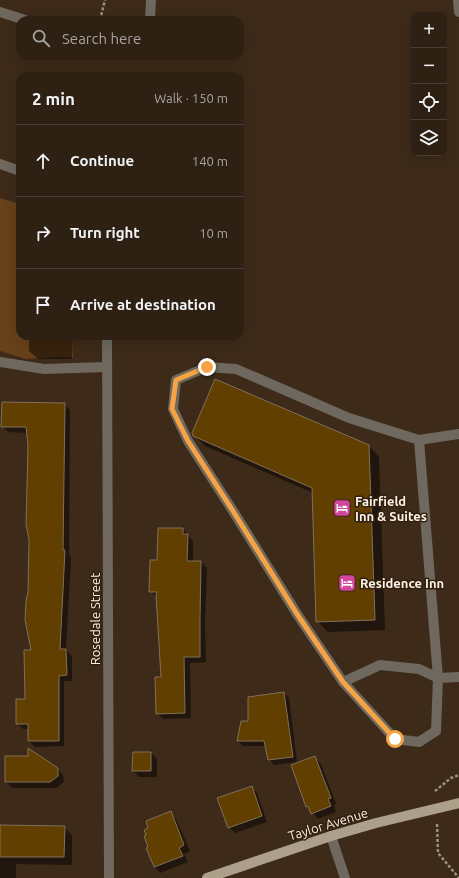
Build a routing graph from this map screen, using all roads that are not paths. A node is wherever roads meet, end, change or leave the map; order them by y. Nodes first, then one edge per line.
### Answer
1 (151, 0) edge
2 (458, 0) edge
3 (0, 12) edge
4 (459, 12) edge
5 (150, 16) edge
6 (16, 17) edge
7 (0, 164) edge
8 (16, 170) edge
9 (107, 340) edge
10 (0, 362) edge
11 (106, 363) junction
12 (459, 434) edge
13 (419, 440) junction
14 (459, 677) edge
15 (438, 678) junction
16 (343, 682) junction
17 (459, 803) edge
18 (331, 836) junction
19 (109, 878) edge
20 (207, 878) edge
21 (345, 878) edge

1 - 5 street
2 - 4 street
3 - 6 street
7 - 8 street
9 - 11 street, Rosedale Street
10 - 11 street
11 - 19 street, Rosedale Street
12 - 13 street
13 - 15 street
13 - 16 street
14 - 15 street
15 - 16 street
15 - 16 street
17 - 18 main road, Taylor Avenue
18 - 20 main road, Taylor Avenue
18 - 21 street

